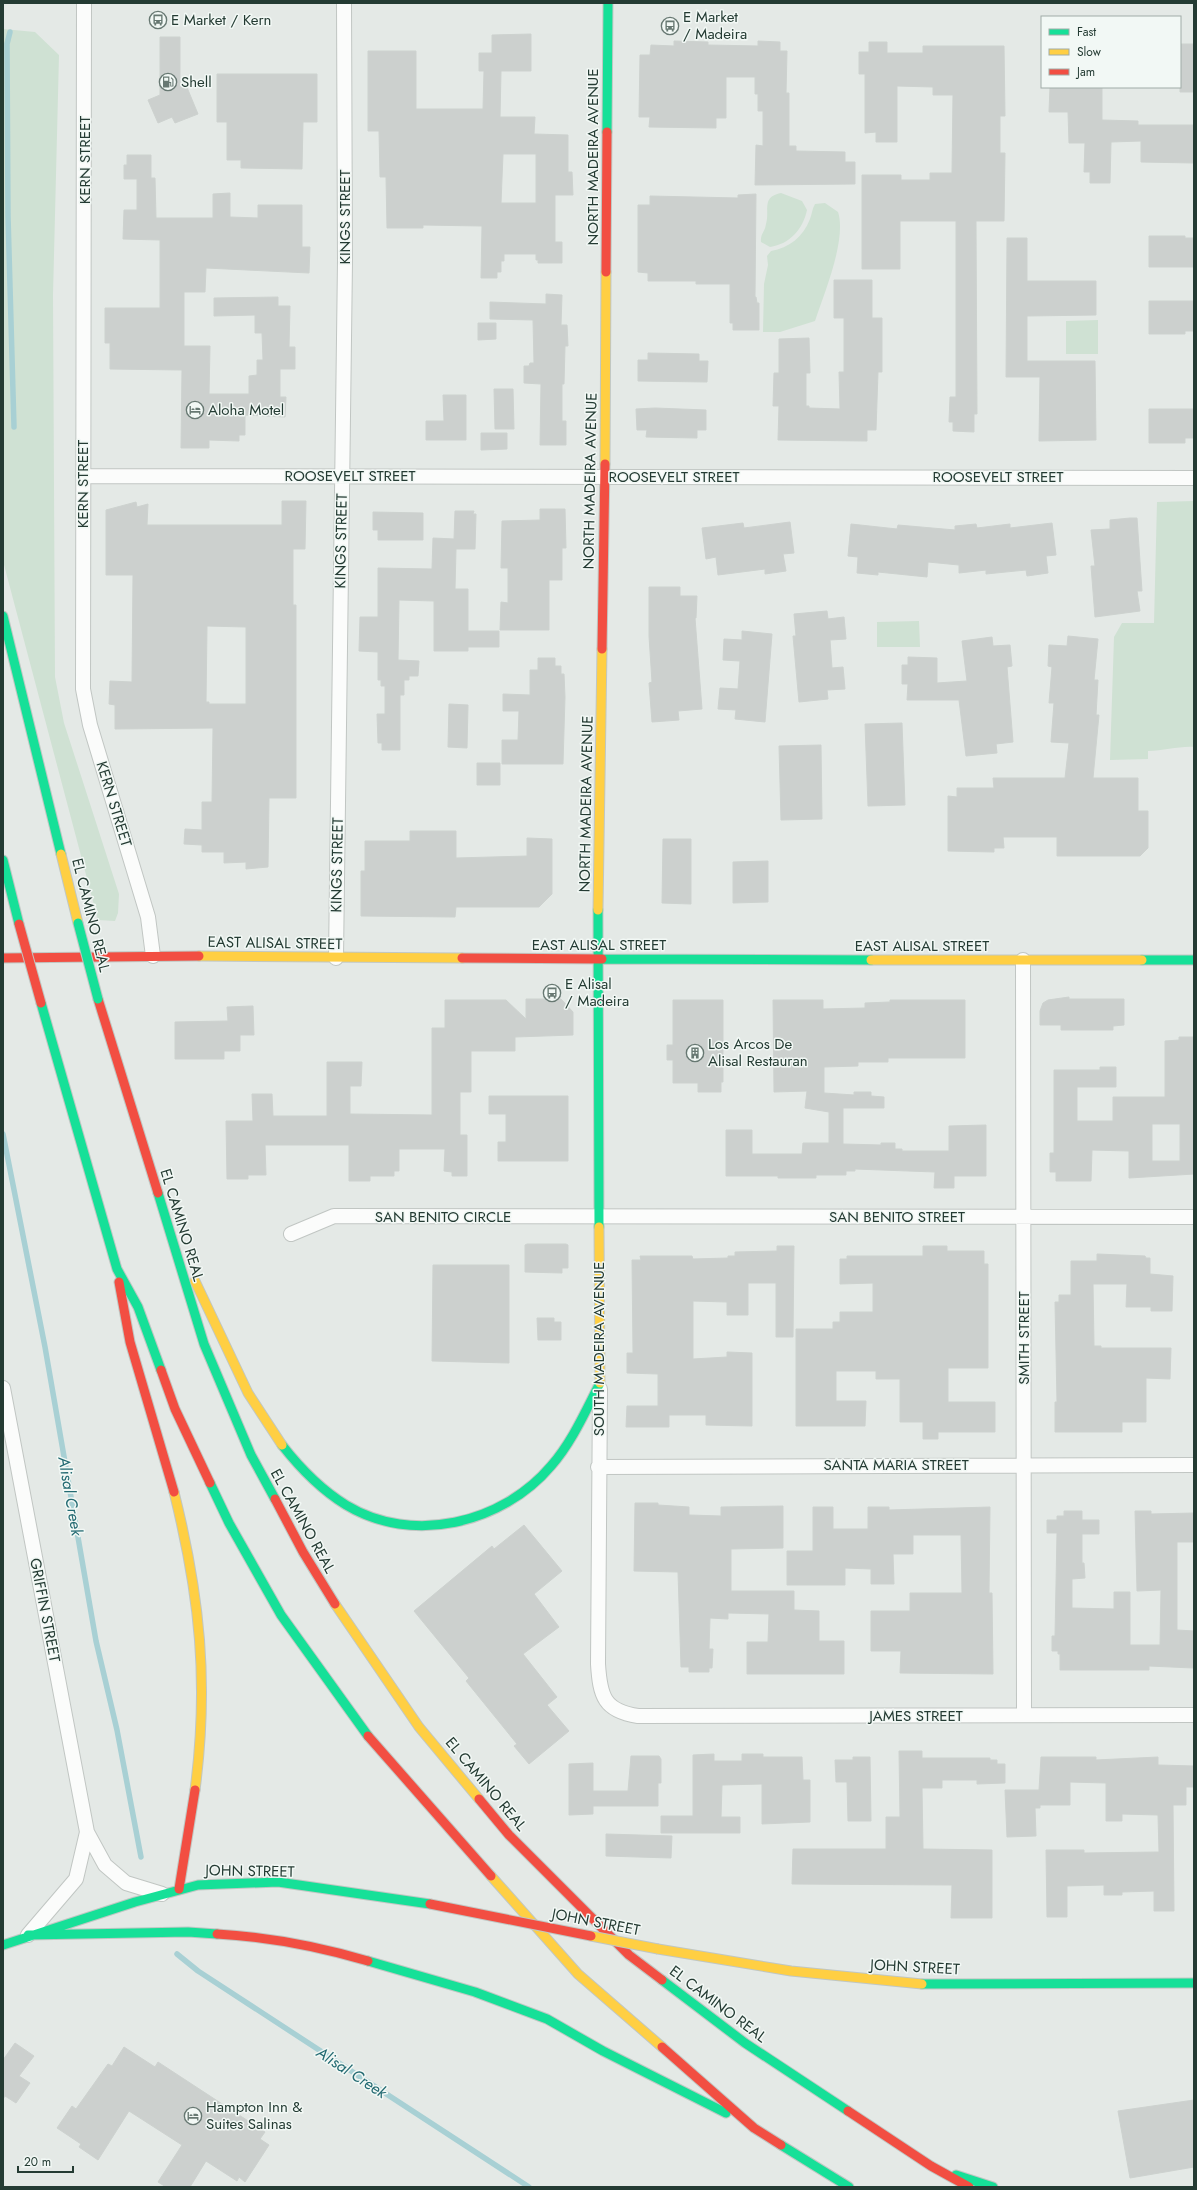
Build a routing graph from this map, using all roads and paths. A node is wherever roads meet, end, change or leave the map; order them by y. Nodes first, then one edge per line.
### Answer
1 (84, 3) edge
2 (344, 3) edge
3 (608, 3) edge
4 (82, 476) junction
5 (342, 476) junction
6 (605, 477) junction
7 (1194, 478) edge
8 (3, 616) edge
9 (3, 860) edge
10 (153, 956) junction
11 (3, 958) edge
12 (336, 958) junction
13 (597, 958) junction
14 (1023, 960) junction
15 (1194, 960) edge
16 (1024, 1216) junction
17 (600, 1217) junction
18 (1194, 1217) edge
19 (291, 1234) dead end
20 (173, 1245) junction
21 (117, 1269) junction
22 (600, 1382) junction
23 (3, 1388) edge
24 (1024, 1465) junction
25 (1194, 1465) edge
26 (598, 1467) junction
27 (1024, 1715) junction
28 (638, 1716) joint
29 (1194, 1716) edge
30 (87, 1832) junction
31 (179, 1889) junction
32 (162, 1894) junction
33 (28, 1935) junction
34 (3, 1945) edge
35 (1194, 1983) edge
36 (754, 2128) junction
37 (931, 2166) junction
38 (849, 2187) edge
39 (968, 2187) edge
40 (993, 2187) edge

1 - 4 street, KERN STREET
2 - 5 street, KINGS STREET
3 - 6 main road, NORTH MADEIRA AVENUE
4 - 5 street, ROOSEVELT STREET
4 - 10 street, KERN STREET
5 - 6 street, ROOSEVELT STREET
5 - 12 street, KINGS STREET
6 - 7 street, ROOSEVELT STREET
6 - 13 main road, NORTH MADEIRA AVENUE
8 - 20 main road, EL CAMINO REAL, bridge
9 - 21 main road, bridge
10 - 11 main road, EAST ALISAL STREET
10 - 12 main road, EAST ALISAL STREET
12 - 13 main road, EAST ALISAL STREET
13 - 14 main road, EAST ALISAL STREET
13 - 17 main road, SOUTH MADEIRA AVENUE
14 - 15 main road, EAST ALISAL STREET
14 - 16 street, SMITH STREET
16 - 17 street, SAN BENITO STREET
16 - 18 street, SAN BENITO STREET
16 - 24 street, SMITH STREET
17 - 19 street, SAN BENITO CIRCLE
17 - 22 main road, SOUTH MADEIRA AVENUE
20 - 22 main road
20 - 37 main road, EL CAMINO REAL
21 - 31 main road
21 - 36 main road
22 - 26 street, SOUTH MADEIRA AVENUE
23 - 30 street, GRIFFIN STREET
24 - 25 street, SANTA MARIA STREET
24 - 26 street, SANTA MARIA STREET
24 - 27 street, SMITH STREET
26 - 28 street, SOUTH MADEIRA AVENUE
27 - 28 street, JAMES STREET
27 - 29 street, JAMES STREET
30 - 32 street, GRIFFIN STREET
30 - 33 street, GRIFFIN STREET
31 - 32 main road, JOHN STREET
31 - 35 main road, JOHN STREET, bridge
32 - 33 main road, JOHN STREET
33 - 34 main road, JOHN STREET
33 - 36 main road
36 - 38 main road
37 - 39 main road, EL CAMINO REAL
37 - 40 main road

